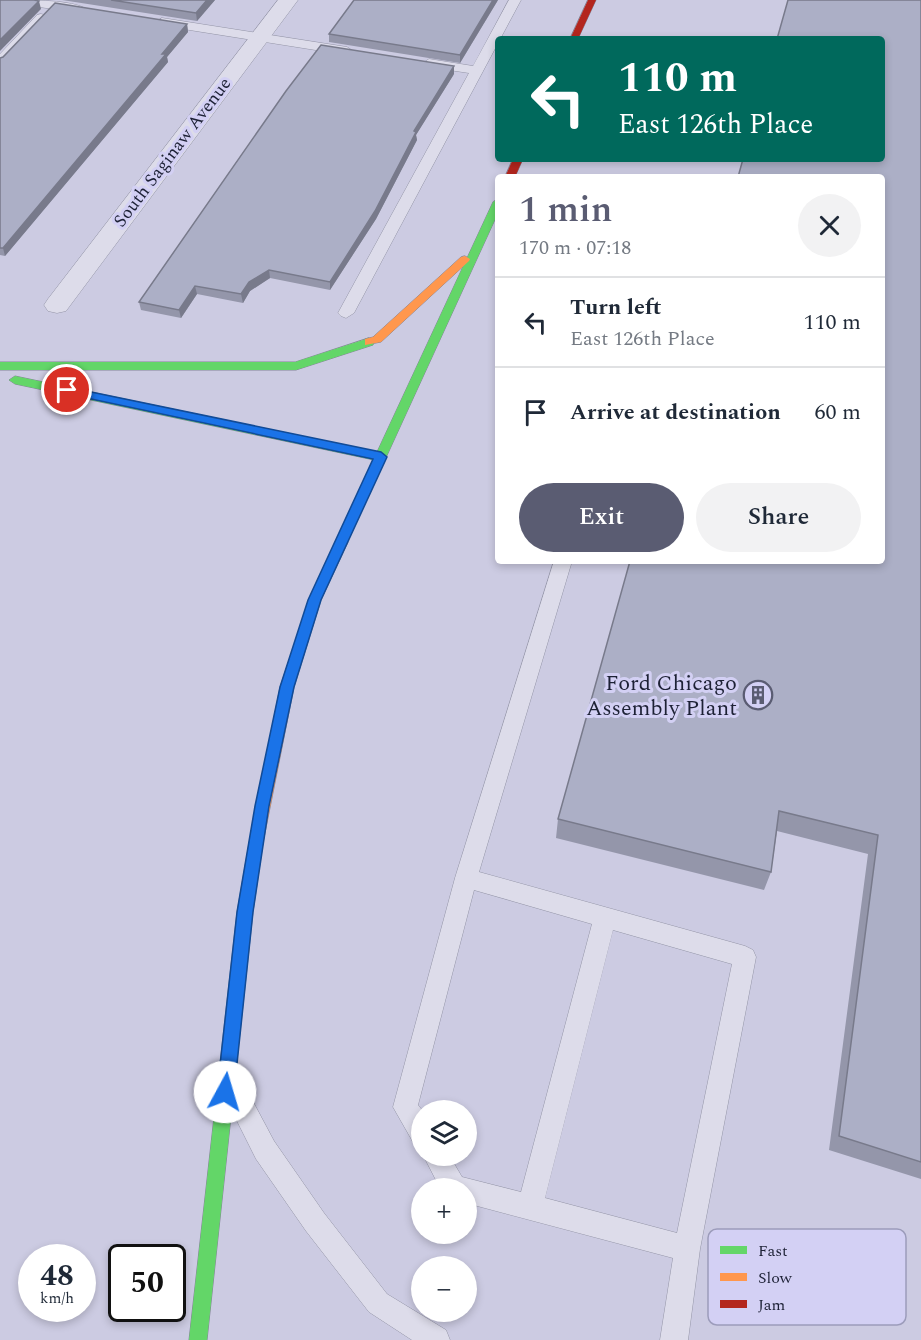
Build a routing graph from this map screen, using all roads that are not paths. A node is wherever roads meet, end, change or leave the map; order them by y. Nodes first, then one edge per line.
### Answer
1 (19, 0) edge
2 (288, 0) edge
3 (515, 0) edge
4 (592, 0) edge
5 (54, 5) junction
6 (98, 12) edge
7 (143, 19) edge
8 (496, 36) edge
9 (575, 36) edge
10 (260, 37) junction
11 (495, 37) edge
12 (363, 53) edge
13 (0, 60) edge
14 (420, 62) edge
15 (477, 71) junction
16 (495, 209) edge
17 (477, 248) junction
18 (57, 305) dead end
19 (346, 313) dead end
20 (0, 366) edge
21 (0, 376) edge
22 (381, 457) junction
23 (562, 564) edge
24 (466, 878) junction
25 (605, 918) junction
26 (227, 1077) junction
27 (411, 1116) edge
28 (477, 1193) edge
29 (530, 1207) junction
30 (687, 1249) junction
31 (198, 1340) edge
32 (436, 1340) edge
33 (674, 1340) edge

1 - 5 lane
2 - 10 street, South Saginaw Avenue
3 - 8 lane
4 - 9 main road
5 - 6 lane
5 - 13 lane
7 - 10 lane
10 - 12 lane
10 - 18 street, South Saginaw Avenue
11 - 15 lane
14 - 15 lane
15 - 19 lane
16 - 17 main road
17 - 20 main road
17 - 22 main road
21 - 22 main road
22 - 26 main road
23 - 24 lane
24 - 25 lane
24 - 27 lane
25 - 29 lane
25 - 30 lane
26 - 31 main road
26 - 32 lane
28 - 29 lane
29 - 30 lane
30 - 33 lane

